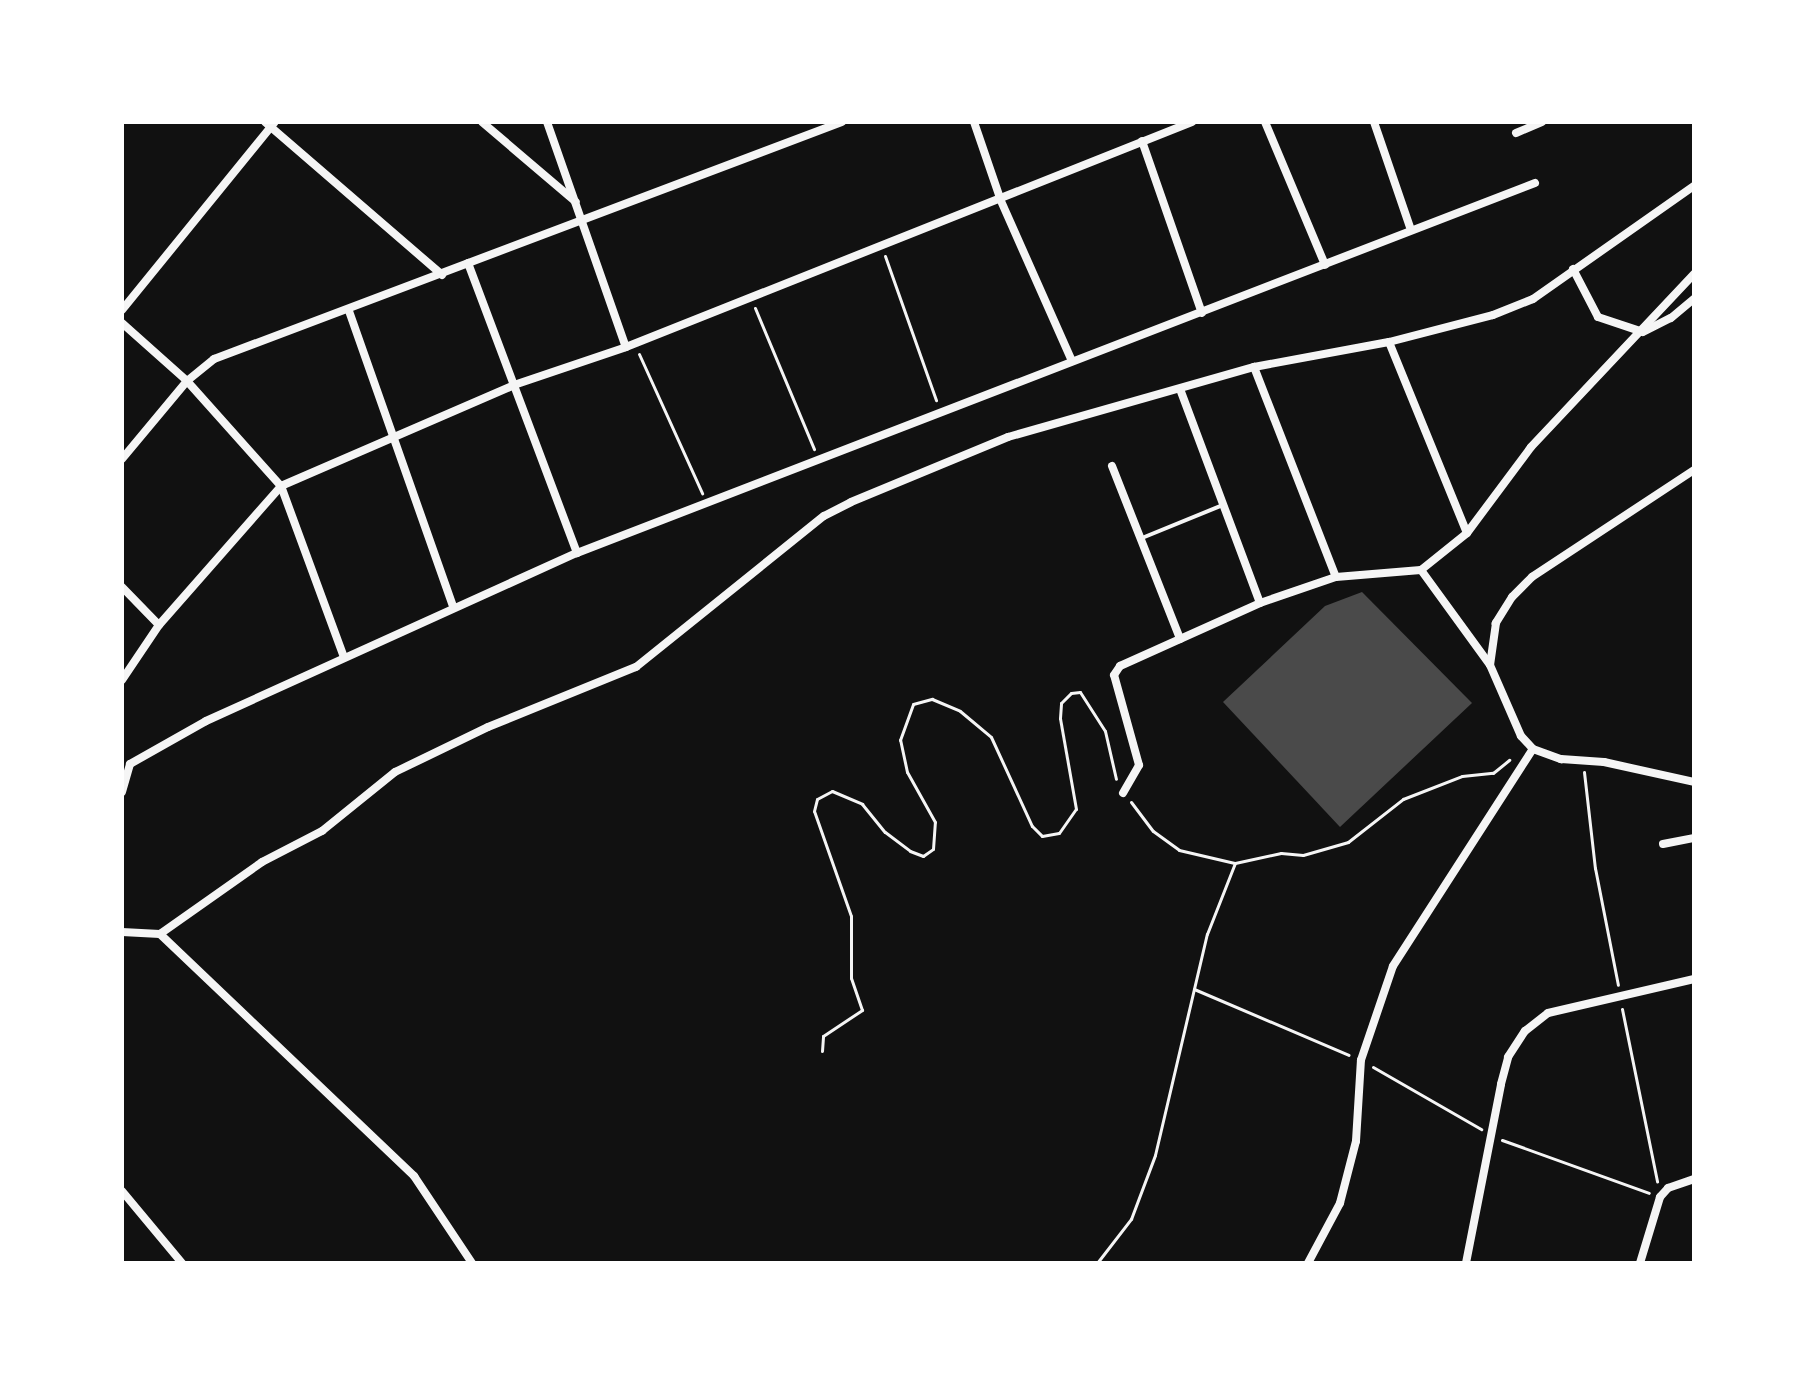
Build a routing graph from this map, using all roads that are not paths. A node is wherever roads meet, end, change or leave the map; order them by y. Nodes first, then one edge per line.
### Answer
1 (482, 122) edge
2 (547, 122) edge
3 (842, 122) edge
4 (974, 122) edge
5 (1192, 122) edge
6 (1265, 122) edge
7 (1374, 122) edge
8 (1542, 122) edge
9 (270, 124) edge
10 (1516, 133) dead end
11 (1142, 141) junction
12 (1535, 183) dead end
13 (1694, 186) edge
14 (1001, 201) junction
15 (578, 204) junction
16 (584, 219) junction
17 (1411, 230) junction
18 (468, 263) junction
19 (1325, 265) junction
20 (1573, 269) junction
21 (1694, 274) edge
22 (442, 275) junction
23 (1694, 299) edge
24 (122, 310) edge
25 (349, 311) junction
26 (1202, 313) junction
27 (122, 323) edge
28 (1643, 332) junction
29 (1389, 342) junction
30 (630, 345) junction
31 (1072, 361) junction
32 (1254, 367) junction
33 (187, 381) junction
34 (514, 385) junction
35 (1180, 389) junction
36 (394, 433) junction
37 (122, 459) edge
38 (1112, 466) dead end
39 (1694, 470) edge
40 (281, 486) junction
41 (1223, 504) junction
42 (1467, 533) junction
43 (1140, 538) junction
44 (577, 553) junction
45 (1421, 570) junction
46 (1336, 577) junction
47 (122, 587) edge
48 (1260, 603) junction
49 (453, 607) junction
50 (159, 625) junction
51 (1180, 639) junction
52 (344, 657) junction
53 (1490, 665) junction
54 (122, 680) edge
55 (1533, 749) junction
56 (122, 757) edge
57 (130, 764) junction
58 (1694, 782) edge
59 (122, 792) edge
60 (1123, 793) road end
61 (1694, 838) edge
62 (1663, 844) dead end
63 (122, 932) edge
64 (160, 934) junction
65 (1694, 979) edge
66 (1694, 1179) edge
67 (122, 1191) edge
68 (182, 1263) edge
69 (472, 1263) edge
70 (1308, 1263) edge
71 (1466, 1263) edge
72 (1640, 1263) edge

1 - 15 street
2 - 15 street
3 - 16 street
4 - 14 street
5 - 11 street
6 - 19 street
7 - 17 street
8 - 10 street
9 - 22 street
9 - 24 street
11 - 14 street
11 - 26 street
12 - 17 street
13 - 20 street
14 - 30 street
14 - 31 street
15 - 16 street
16 - 18 street
16 - 30 street
17 - 19 street
18 - 22 street
18 - 34 street
19 - 26 street
20 - 28 street
20 - 29 street
21 - 28 street
22 - 25 street
23 - 28 street
25 - 33 street
25 - 36 street
26 - 31 street
27 - 33 street
28 - 42 street
29 - 32 street
29 - 42 street
30 - 34 street
31 - 44 street
32 - 35 street
32 - 46 street
33 - 37 street
33 - 40 street
34 - 36 street
34 - 44 street
35 - 41 street
35 - 64 street
36 - 40 street
36 - 49 street
38 - 43 street
39 - 53 street
40 - 50 street
40 - 52 street
41 - 43 lane
41 - 48 street
42 - 45 street
43 - 51 street
44 - 49 street
45 - 46 street
45 - 53 street
46 - 48 street
47 - 50 street
48 - 51 street
49 - 52 street
50 - 54 street
51 - 60 street
52 - 57 street
53 - 55 street
55 - 58 street
55 - 70 street
56 - 57 street
57 - 59 street
61 - 62 street
63 - 64 street
64 - 69 street
65 - 71 street
66 - 72 street
67 - 68 street

